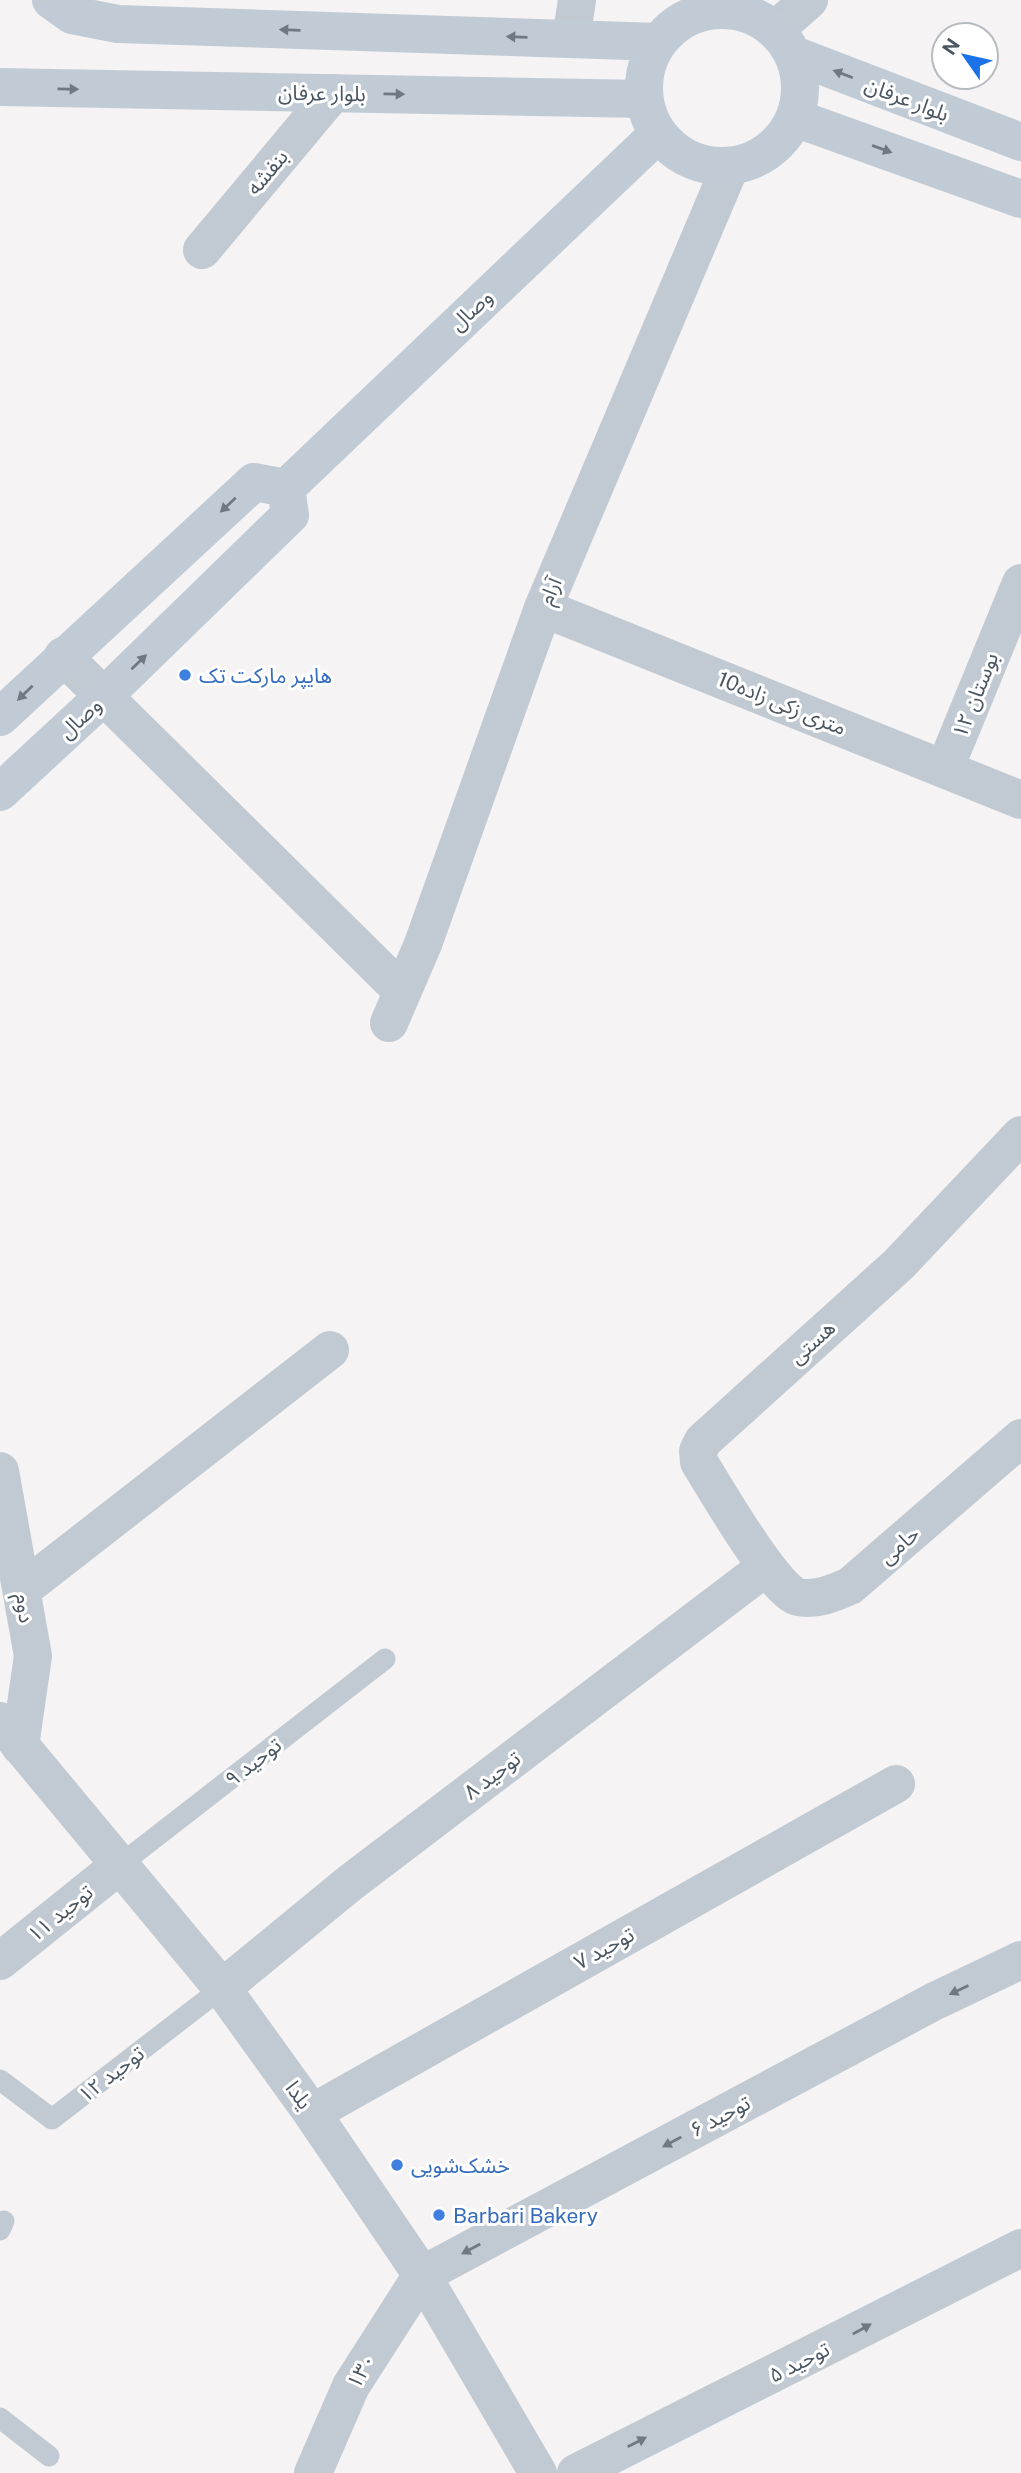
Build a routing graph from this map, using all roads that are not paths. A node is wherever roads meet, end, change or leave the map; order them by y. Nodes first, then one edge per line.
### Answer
1 (51, 0) edge
2 (577, 0) edge
3 (809, 0) edge
4 (571, 39) junction
5 (659, 42) junction
6 (785, 43) junction
7 (0, 88) edge
8 (333, 93) junction
9 (644, 99) junction
10 (795, 118) junction
11 (658, 134) junction
12 (1021, 142) edge
13 (730, 166) junction
14 (1021, 199) edge
15 (202, 250) dead end
16 (286, 488) junction
17 (1021, 583) edge
18 (543, 608) junction
19 (63, 656) junction
20 (104, 696) junction
21 (0, 716) edge
22 (944, 768) junction
23 (0, 792) edge
24 (1021, 800) edge
25 (1021, 1135) edge
26 (330, 1350) dead end
27 (1021, 1438) edge
28 (0, 1471) edge
29 (766, 1567) junction
30 (23, 1589) junction
31 (385, 1659) dead end
32 (7, 1741) edge
33 (896, 1784) dead end
34 (121, 1864) junction
35 (1021, 1960) edge
36 (0, 1961) edge
37 (222, 1988) junction
38 (0, 2080) edge
39 (312, 2113) junction
40 (1021, 2248) edge
41 (422, 2275) junction
42 (0, 2418) edge
43 (50, 2456) dead end
44 (313, 2473) edge
45 (538, 2473) edge
46 (576, 2473) edge

4 -> 1 main road
2 - 4 street
3 - 6 street
4 - 5 main road
5 - 6 main road
5 - 9 main road
6 - 10 main road
12 -> 6 main road, بلوار عرفان
7 -> 8 main road, بلوار عرفان
8 -> 9 main road, بلوار عرفان
8 - 15 street, بنفشه
9 - 11 main road
10 - 13 main road
10 -> 14 main road
11 - 13 main road
11 - 16 main road, وصال
13 - 18 street, آرام
16 -> 19 main road
20 -> 16 main road, وصال
17 - 22 street, بوستان ۱۲
18 - 20 street, آرام
18 - 22 street, 10متری زکی زاده
19 - 20 street
19 -> 21 main road
20 - 23 main road, وصال
22 - 24 street, 10متری زکی زاده
25 - 29 street, هستی
26 - 30 street
27 - 29 street, حامی
28 - 30 street, دوم
29 - 37 street, توحید ۸
30 - 32 street, دوم
31 - 34 lane, توحید ۹
32 - 34 street, یلدا
33 - 39 street, توحید ۷
34 - 36 street, توحید ۱۱
34 - 37 street, یلدا
35 -> 41 street, توحید ۶
37 - 38 lane, توحید ۱۲
37 - 39 street, یلدا
39 - 41 street, یلدا
46 -> 40 street, توحید ۵
41 - 44 street, ۱۳۰
41 - 45 street, یلدا
42 - 43 lane

